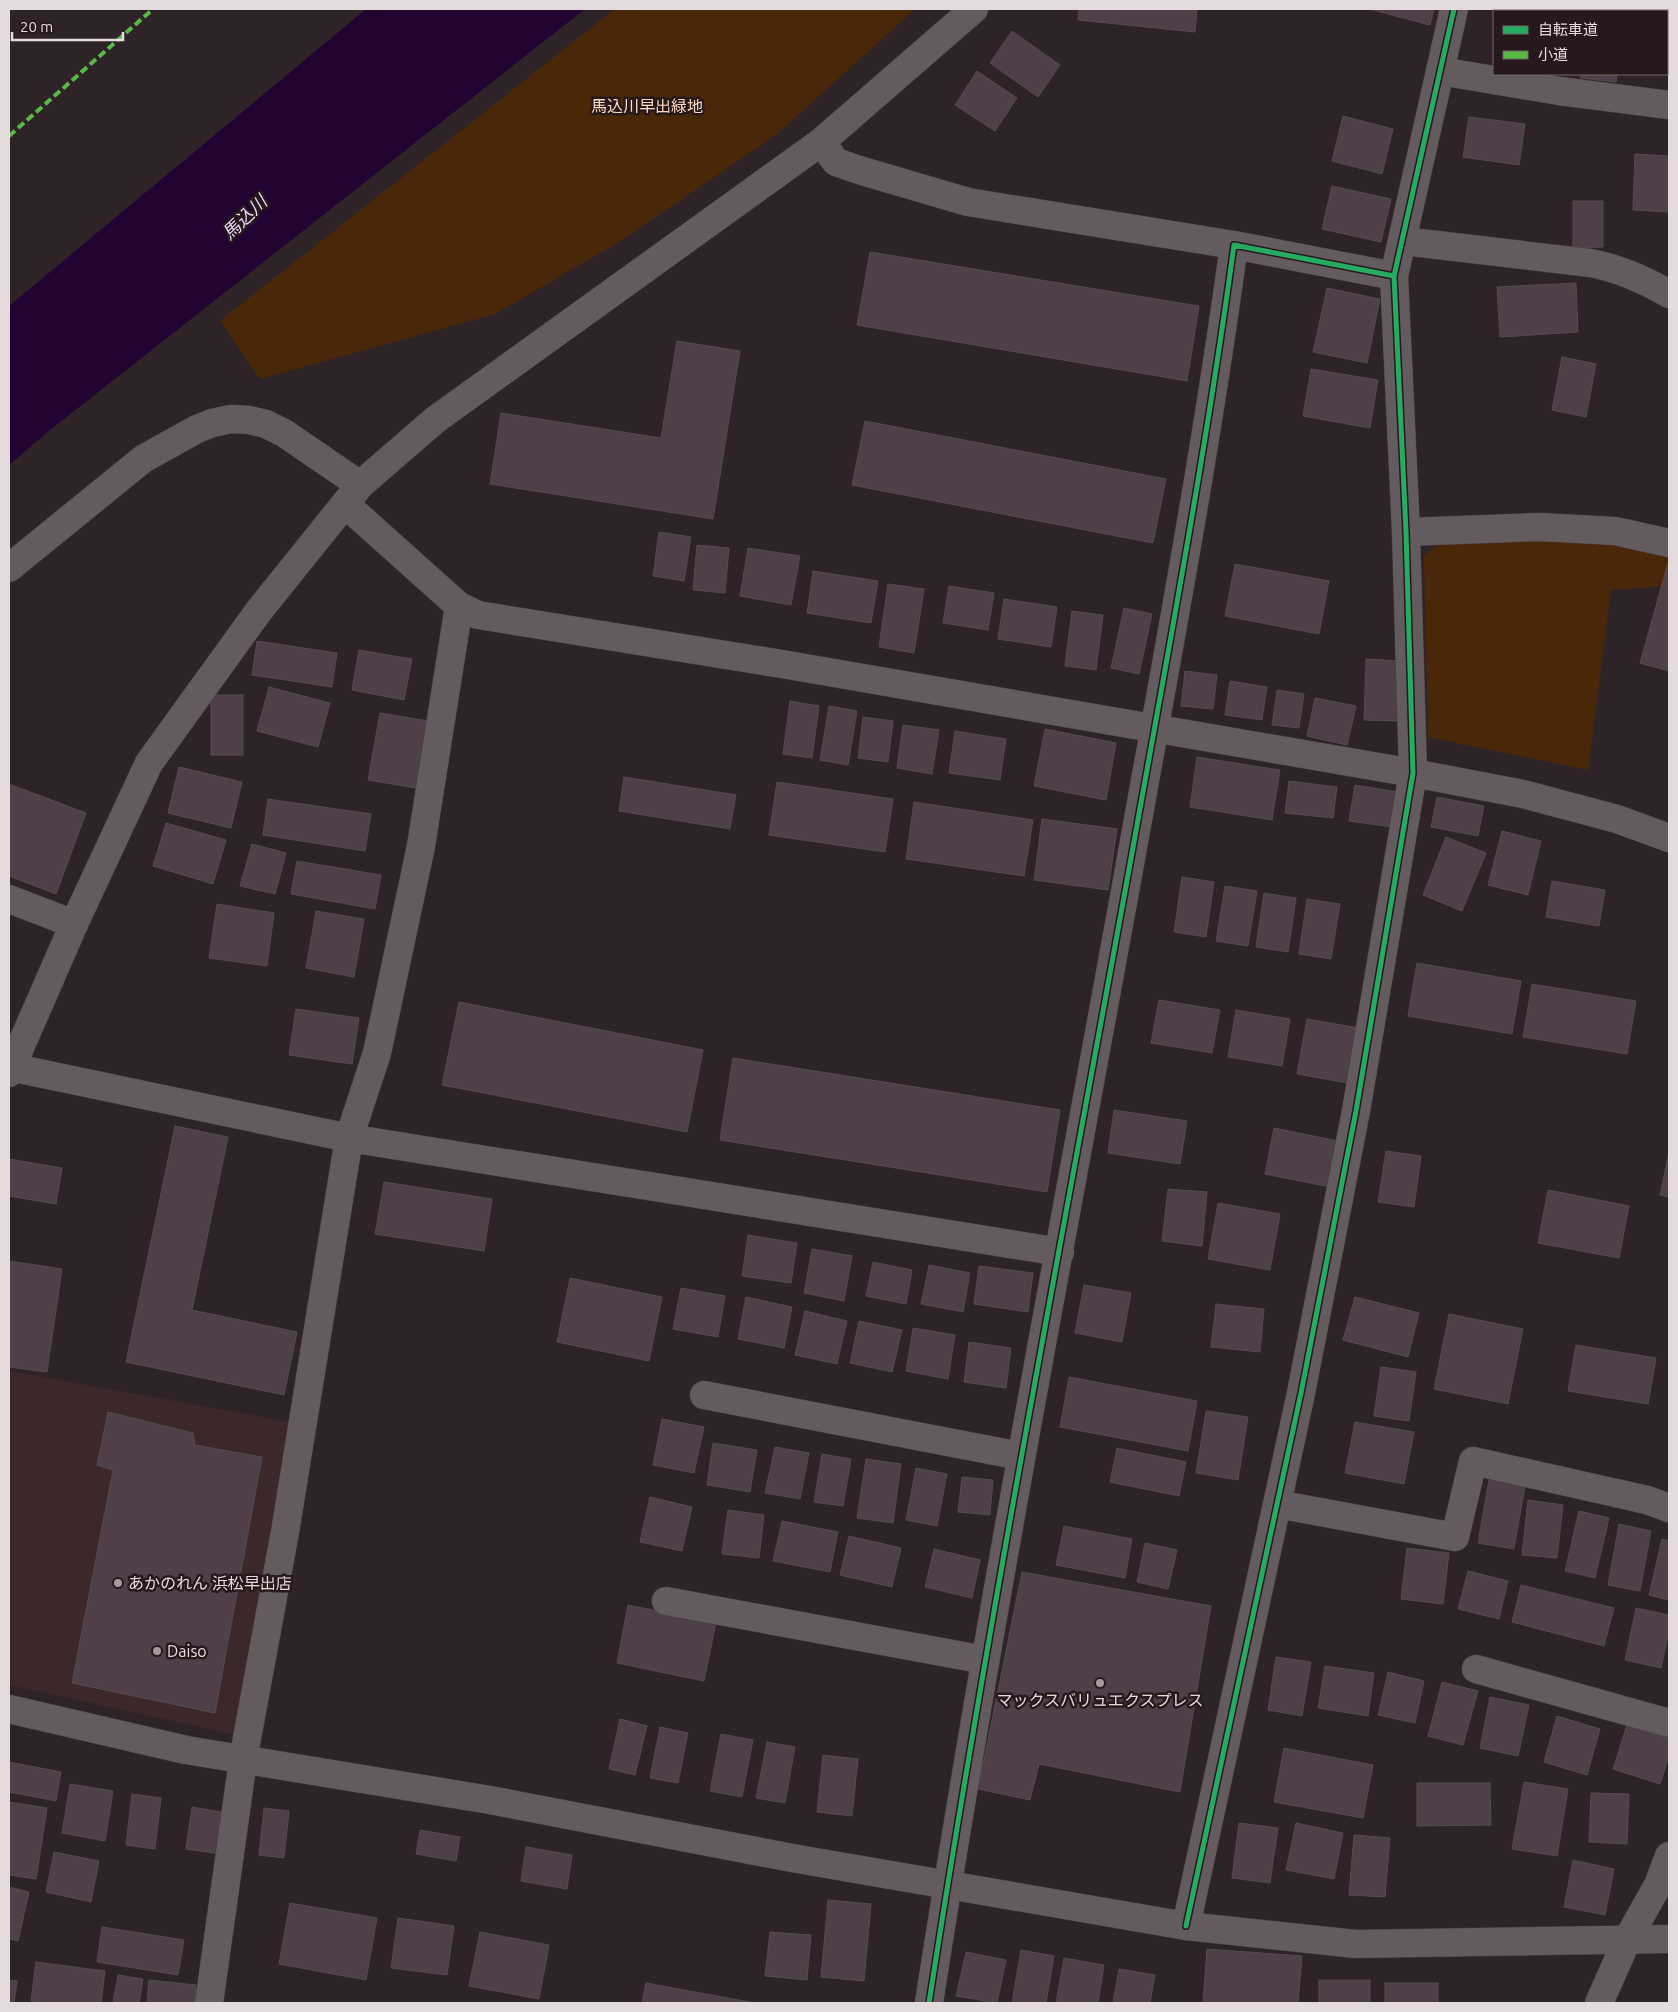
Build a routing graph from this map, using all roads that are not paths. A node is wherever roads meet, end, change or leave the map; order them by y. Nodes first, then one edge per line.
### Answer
1 (974, 9) edge
2 (1454, 9) edge
3 (1440, 71) junction
4 (1669, 104) edge
5 (821, 142) junction
6 (1403, 241) junction
7 (1234, 245) junction
8 (1394, 276) junction
9 (1669, 294) edge
10 (353, 495) junction
11 (1406, 532) junction
12 (1669, 543) edge
13 (9, 568) edge
14 (459, 606) junction
15 (1154, 729) junction
16 (1413, 773) junction
17 (1669, 838) edge
18 (9, 899) edge
19 (74, 924) junction
20 (18, 1025) edge
21 (10, 1070) edge
22 (349, 1138) junction
23 (1060, 1252) junction
24 (704, 1395) dead end
25 (1021, 1456) junction
26 (1277, 1504) junction
27 (1669, 1508) edge
28 (666, 1601) dead end
29 (985, 1660) junction
30 (1476, 1669) dead end
31 (9, 1709) edge
32 (1669, 1723) edge
33 (243, 1760) junction
34 (1669, 1856) edge
35 (947, 1885) junction
36 (1186, 1926) junction
37 (1669, 1939) edge
38 (1627, 1940) junction
39 (209, 2003) edge
40 (929, 2003) edge
41 (1599, 2003) edge

1 - 5 street
2 - 3 street
3 - 4 street
3 - 6 street
5 - 7 street
5 - 10 street
6 - 8 street
6 - 9 street
7 - 8 street
7 - 15 street
8 - 11 street
10 - 13 street
10 - 14 street
10 - 19 street
11 - 12 street
11 - 16 street
14 - 15 street
14 - 22 street
15 - 16 street
15 - 23 street
16 - 17 street
16 - 26 street
18 - 19 street
19 - 20 street
20 - 21 street
21 - 22 street
22 - 23 street
22 - 33 street
23 - 25 street
24 - 25 street
25 - 29 street
26 - 27 street
26 - 36 street
28 - 29 street
29 - 35 street
30 - 32 street
31 - 33 street
33 - 35 street
33 - 39 street
34 - 38 street
35 - 36 street
35 - 40 street
36 - 38 street
37 - 38 street
38 - 41 street

